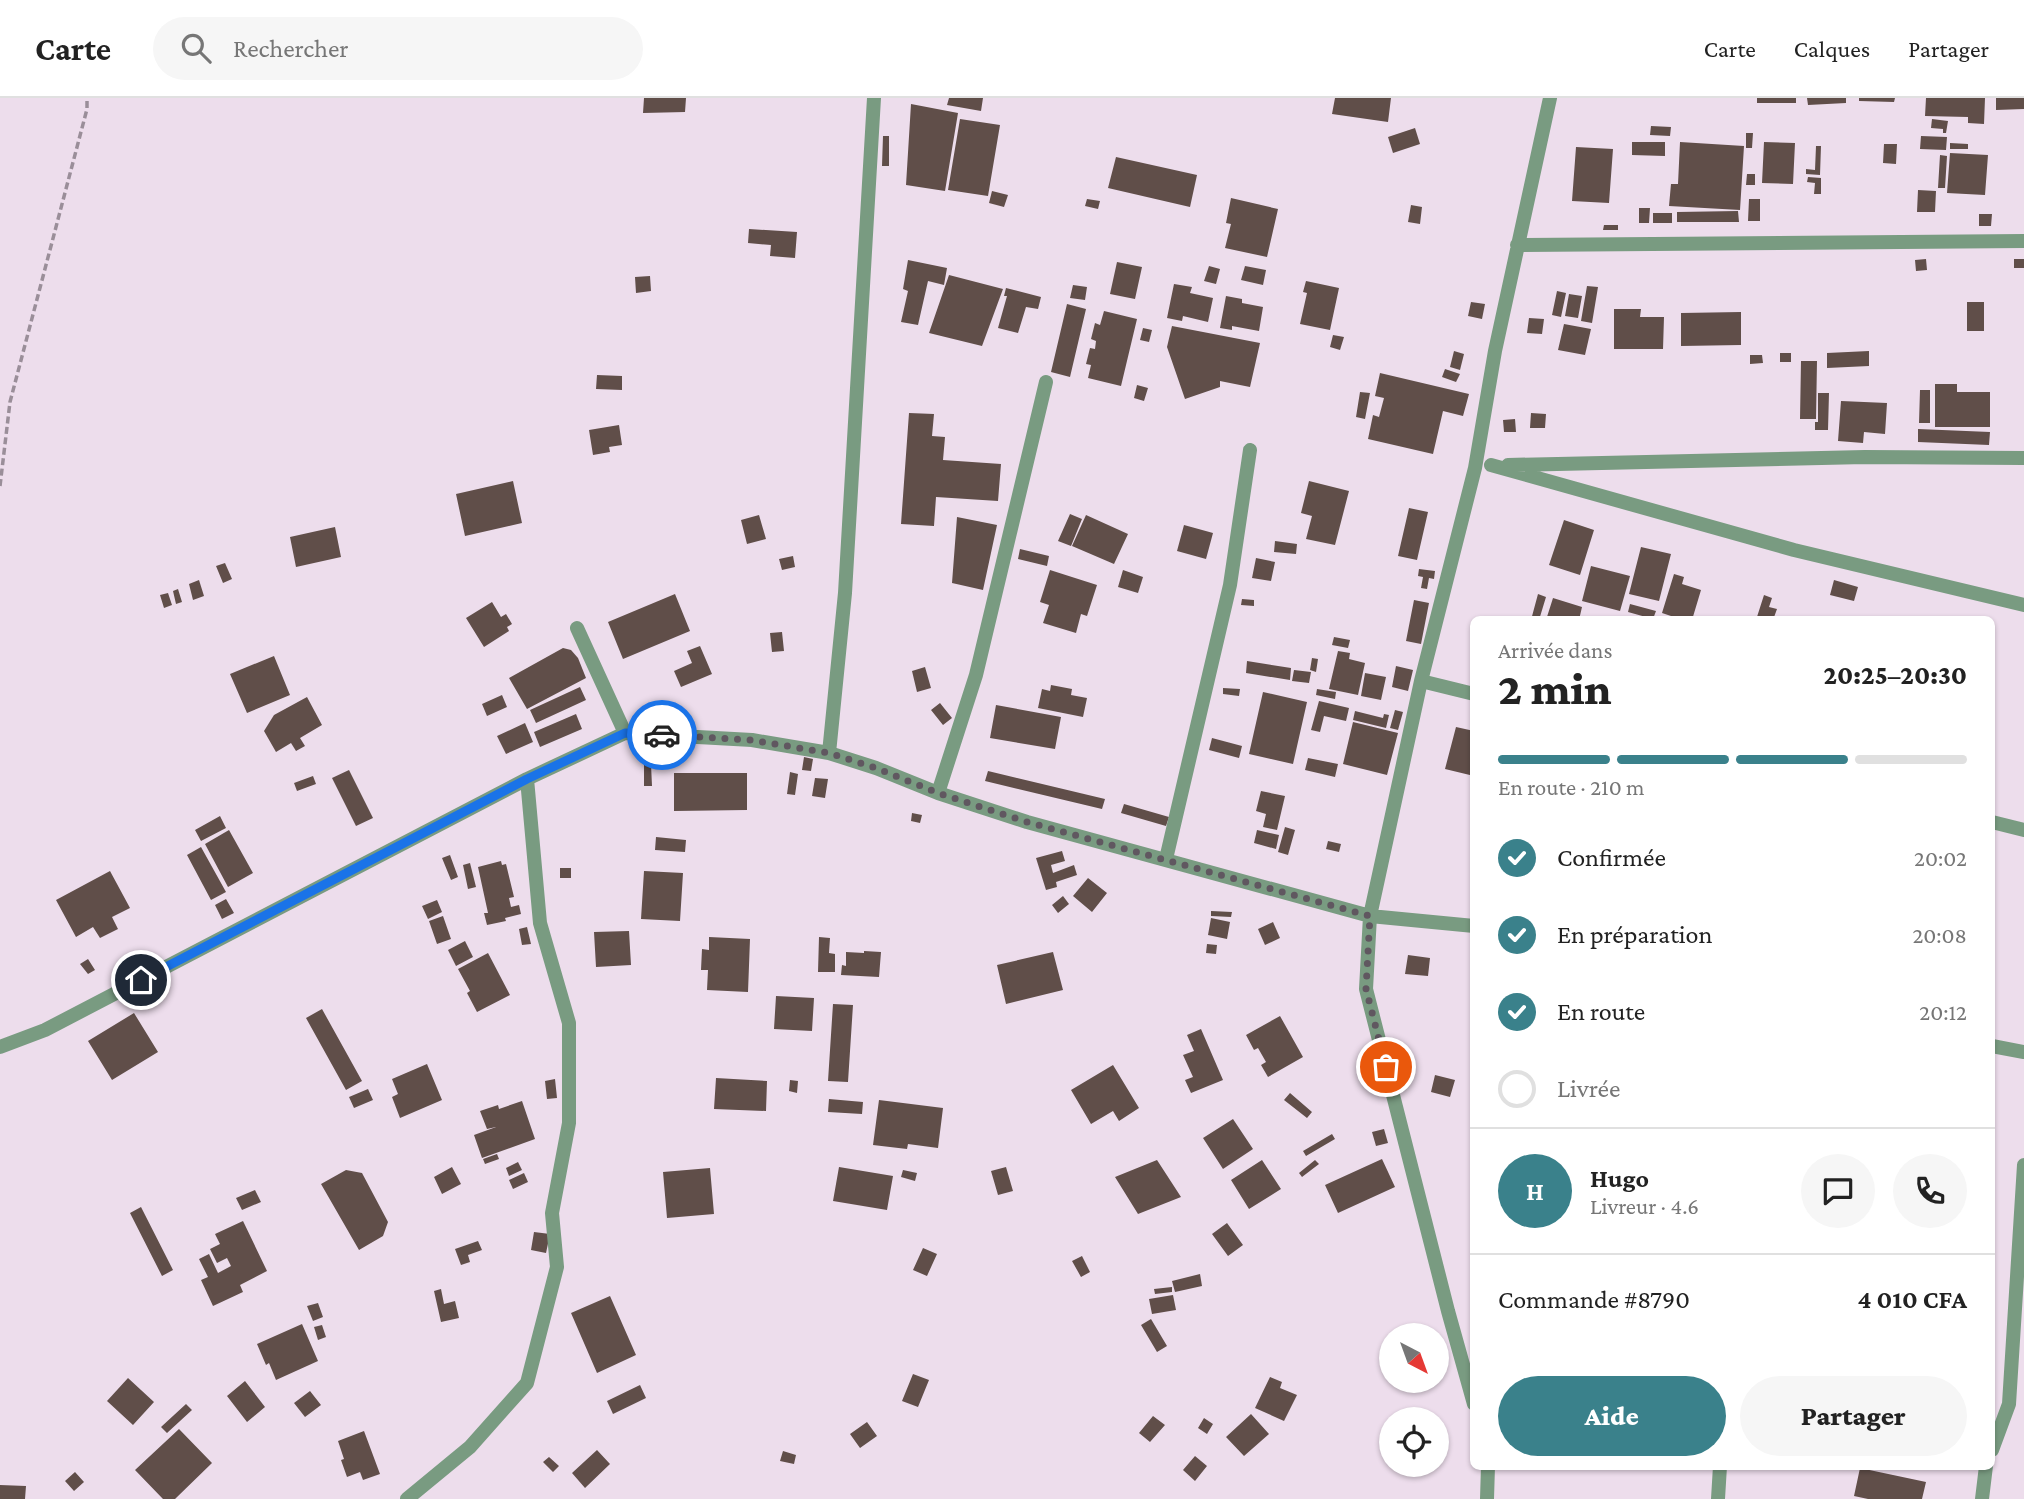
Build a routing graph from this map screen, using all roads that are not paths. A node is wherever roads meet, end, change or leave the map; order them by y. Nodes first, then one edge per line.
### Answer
1 (874, 98) edge
2 (1550, 98) edge
3 (2024, 241) edge
4 (1517, 245) junction
5 (1045, 382) dead end
6 (1250, 450) dead end
7 (2024, 458) edge
8 (1492, 466) junction
9 (1475, 468) junction
10 (2024, 605) edge
11 (577, 628) dead end
12 (1421, 681) junction
13 (1470, 693) edge
14 (625, 733) junction
15 (829, 753) junction
16 (527, 779) junction
17 (938, 793) junction
18 (1995, 823) edge
19 (2024, 830) edge
20 (1166, 859) junction
21 (1370, 916) junction
22 (1470, 926) edge
23 (0, 1047) edge
24 (1995, 1047) edge
25 (2024, 1052) edge
26 (2024, 1165) edge
27 (1470, 1390) edge
28 (1995, 1442) edge
29 (1488, 1470) edge
30 (1720, 1470) edge
31 (1986, 1470) edge
32 (407, 1499) edge
33 (1487, 1499) edge
34 (1718, 1499) edge
35 (1982, 1499) edge

1 - 15 street
2 - 4 street
3 - 4 street
4 - 9 street
5 - 17 street
6 - 20 street
7 - 8 street
8 - 9 street
8 - 10 street
9 - 12 street
11 - 14 street
12 - 13 street
12 - 21 street
14 - 15 street
14 - 16 street
15 - 17 street
16 - 23 street
16 - 32 street
17 - 20 street
18 - 19 street
20 - 21 street
21 - 22 street
21 - 27 street
24 - 25 street
26 - 28 street
29 - 33 street
30 - 34 street
31 - 35 street

